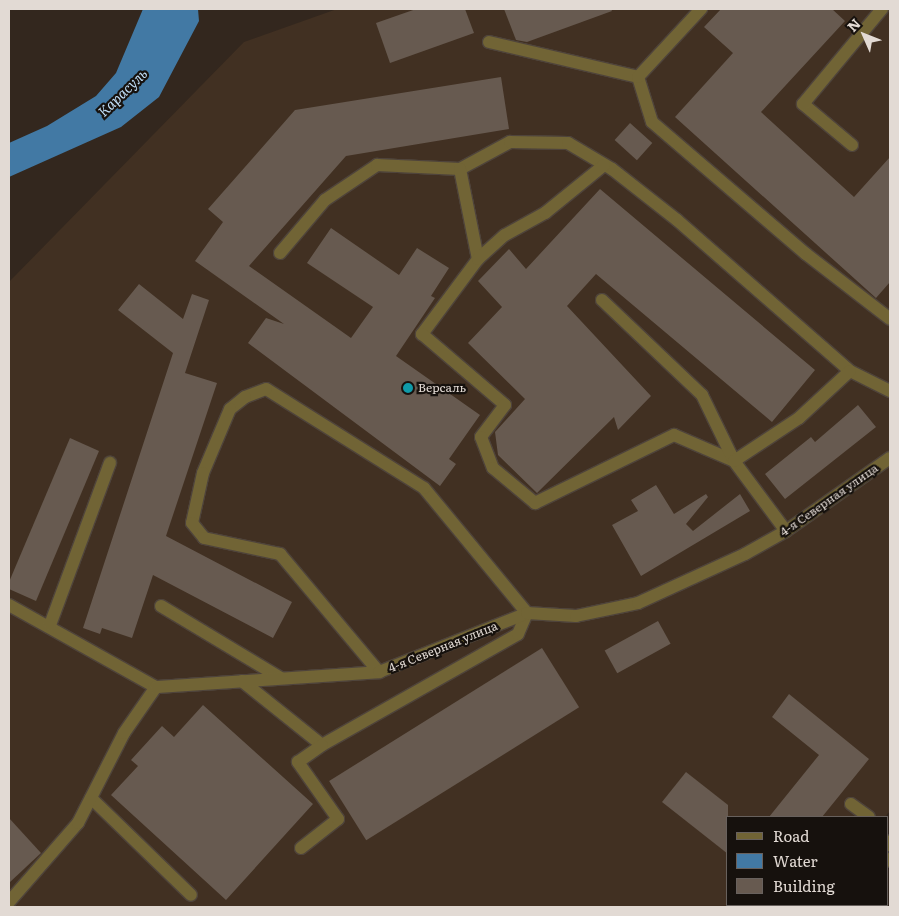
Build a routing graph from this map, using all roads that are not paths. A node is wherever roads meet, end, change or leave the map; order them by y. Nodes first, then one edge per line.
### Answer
1 (701, 9) edge
2 (882, 9) edge
3 (489, 42) dead end
4 (638, 77) junction
5 (852, 146) dead end
6 (604, 164) junction
7 (460, 169) junction
8 (280, 252) dead end
9 (478, 259) junction
10 (602, 300) dead end
11 (890, 319) edge
12 (850, 370) junction
13 (890, 391) edge
14 (890, 458) edge
15 (734, 461) junction
16 (110, 463) dead end
17 (786, 530) junction
18 (9, 605) edge
19 (161, 606) dead end
20 (528, 613) junction
21 (50, 625) junction
22 (379, 672) junction
23 (281, 678) junction
24 (242, 681) junction
25 (156, 687) junction
26 (322, 745) junction
27 (91, 798) junction
28 (851, 804) dead end
29 (868, 816) edge
30 (301, 848) dead end
31 (191, 895) dead end
32 (9, 902) edge

1 - 4 street
2 - 5 street
3 - 4 street
4 - 11 street
6 - 7 street
6 - 9 street
6 - 12 street
7 - 8 street
7 - 9 street
9 - 15 street
10 - 15 street
12 - 13 street
12 - 15 street
14 - 17 street, 4-я Северная улица
15 - 17 street
16 - 21 street
17 - 20 street, 4-я Северная улица
18 - 21 street
19 - 23 street
20 - 22 street, 4-я Северная улица
20 - 22 street
20 - 26 street
21 - 25 street
22 - 23 street, 4-я Северная улица
23 - 24 street, 4-я Северная улица
24 - 25 street, 4-я Северная улица
24 - 26 street
25 - 27 street
26 - 30 street
27 - 31 street
27 - 32 street
28 - 29 street

